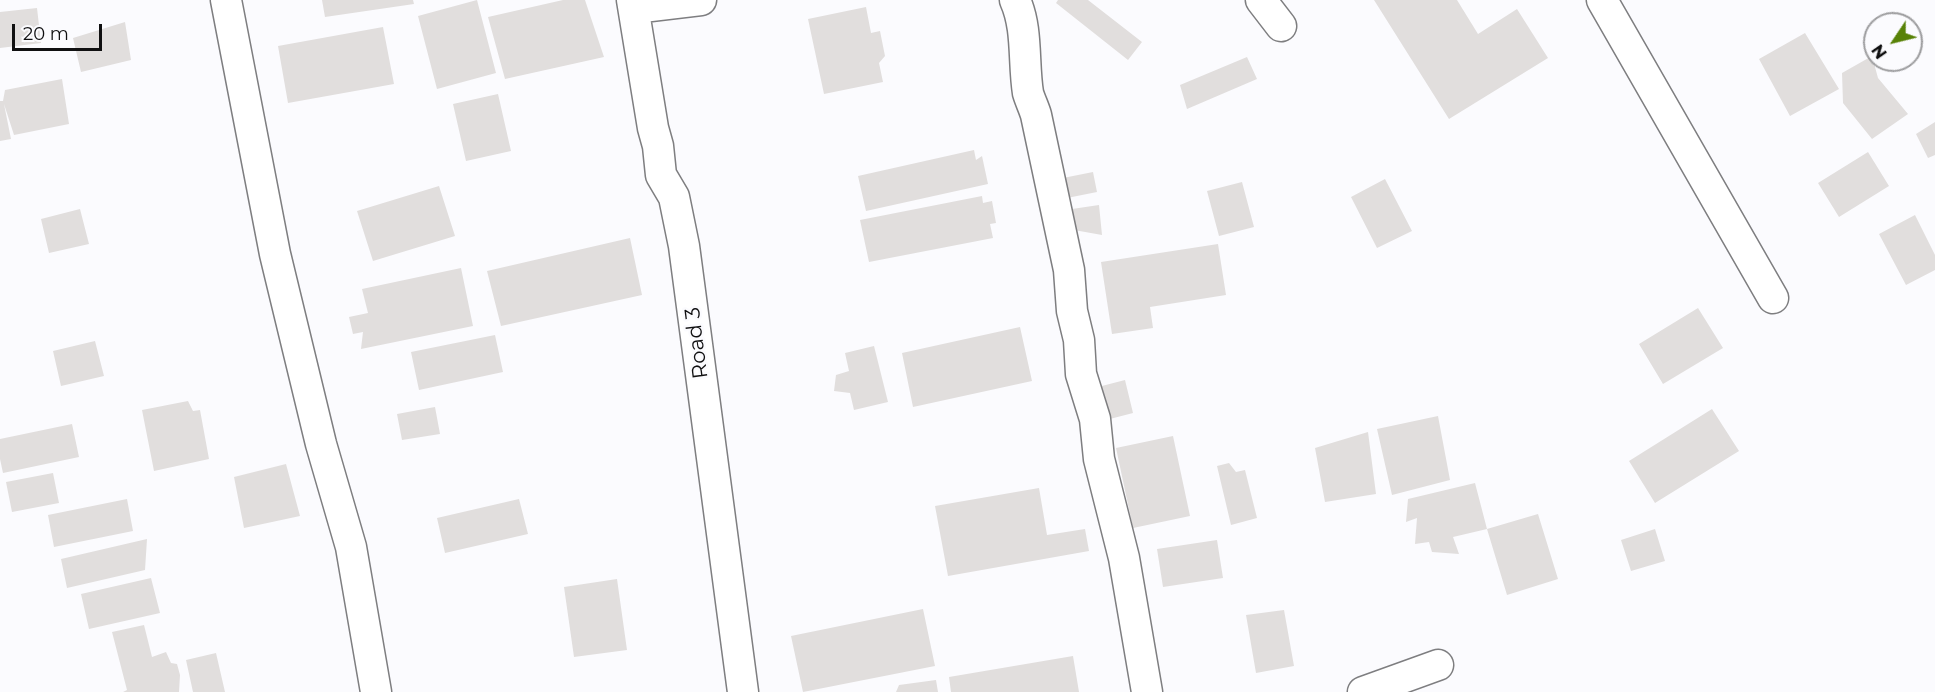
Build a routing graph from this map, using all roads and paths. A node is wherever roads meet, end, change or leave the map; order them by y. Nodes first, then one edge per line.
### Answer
1 (226, 0) edge
2 (701, 0) edge
3 (1015, 0) edge
4 (1261, 0) edge
5 (1602, 0) edge
6 (633, 4) edge
7 (1281, 26) dead end
8 (1773, 298) dead end
9 (1438, 665) dead end
10 (376, 692) edge
11 (743, 692) edge
12 (1147, 692) edge
13 (1363, 692) edge

1 - 10 street
2 - 6 street
3 - 12 street
4 - 7 street
5 - 8 street
6 - 11 street, Road 3
9 - 13 street

